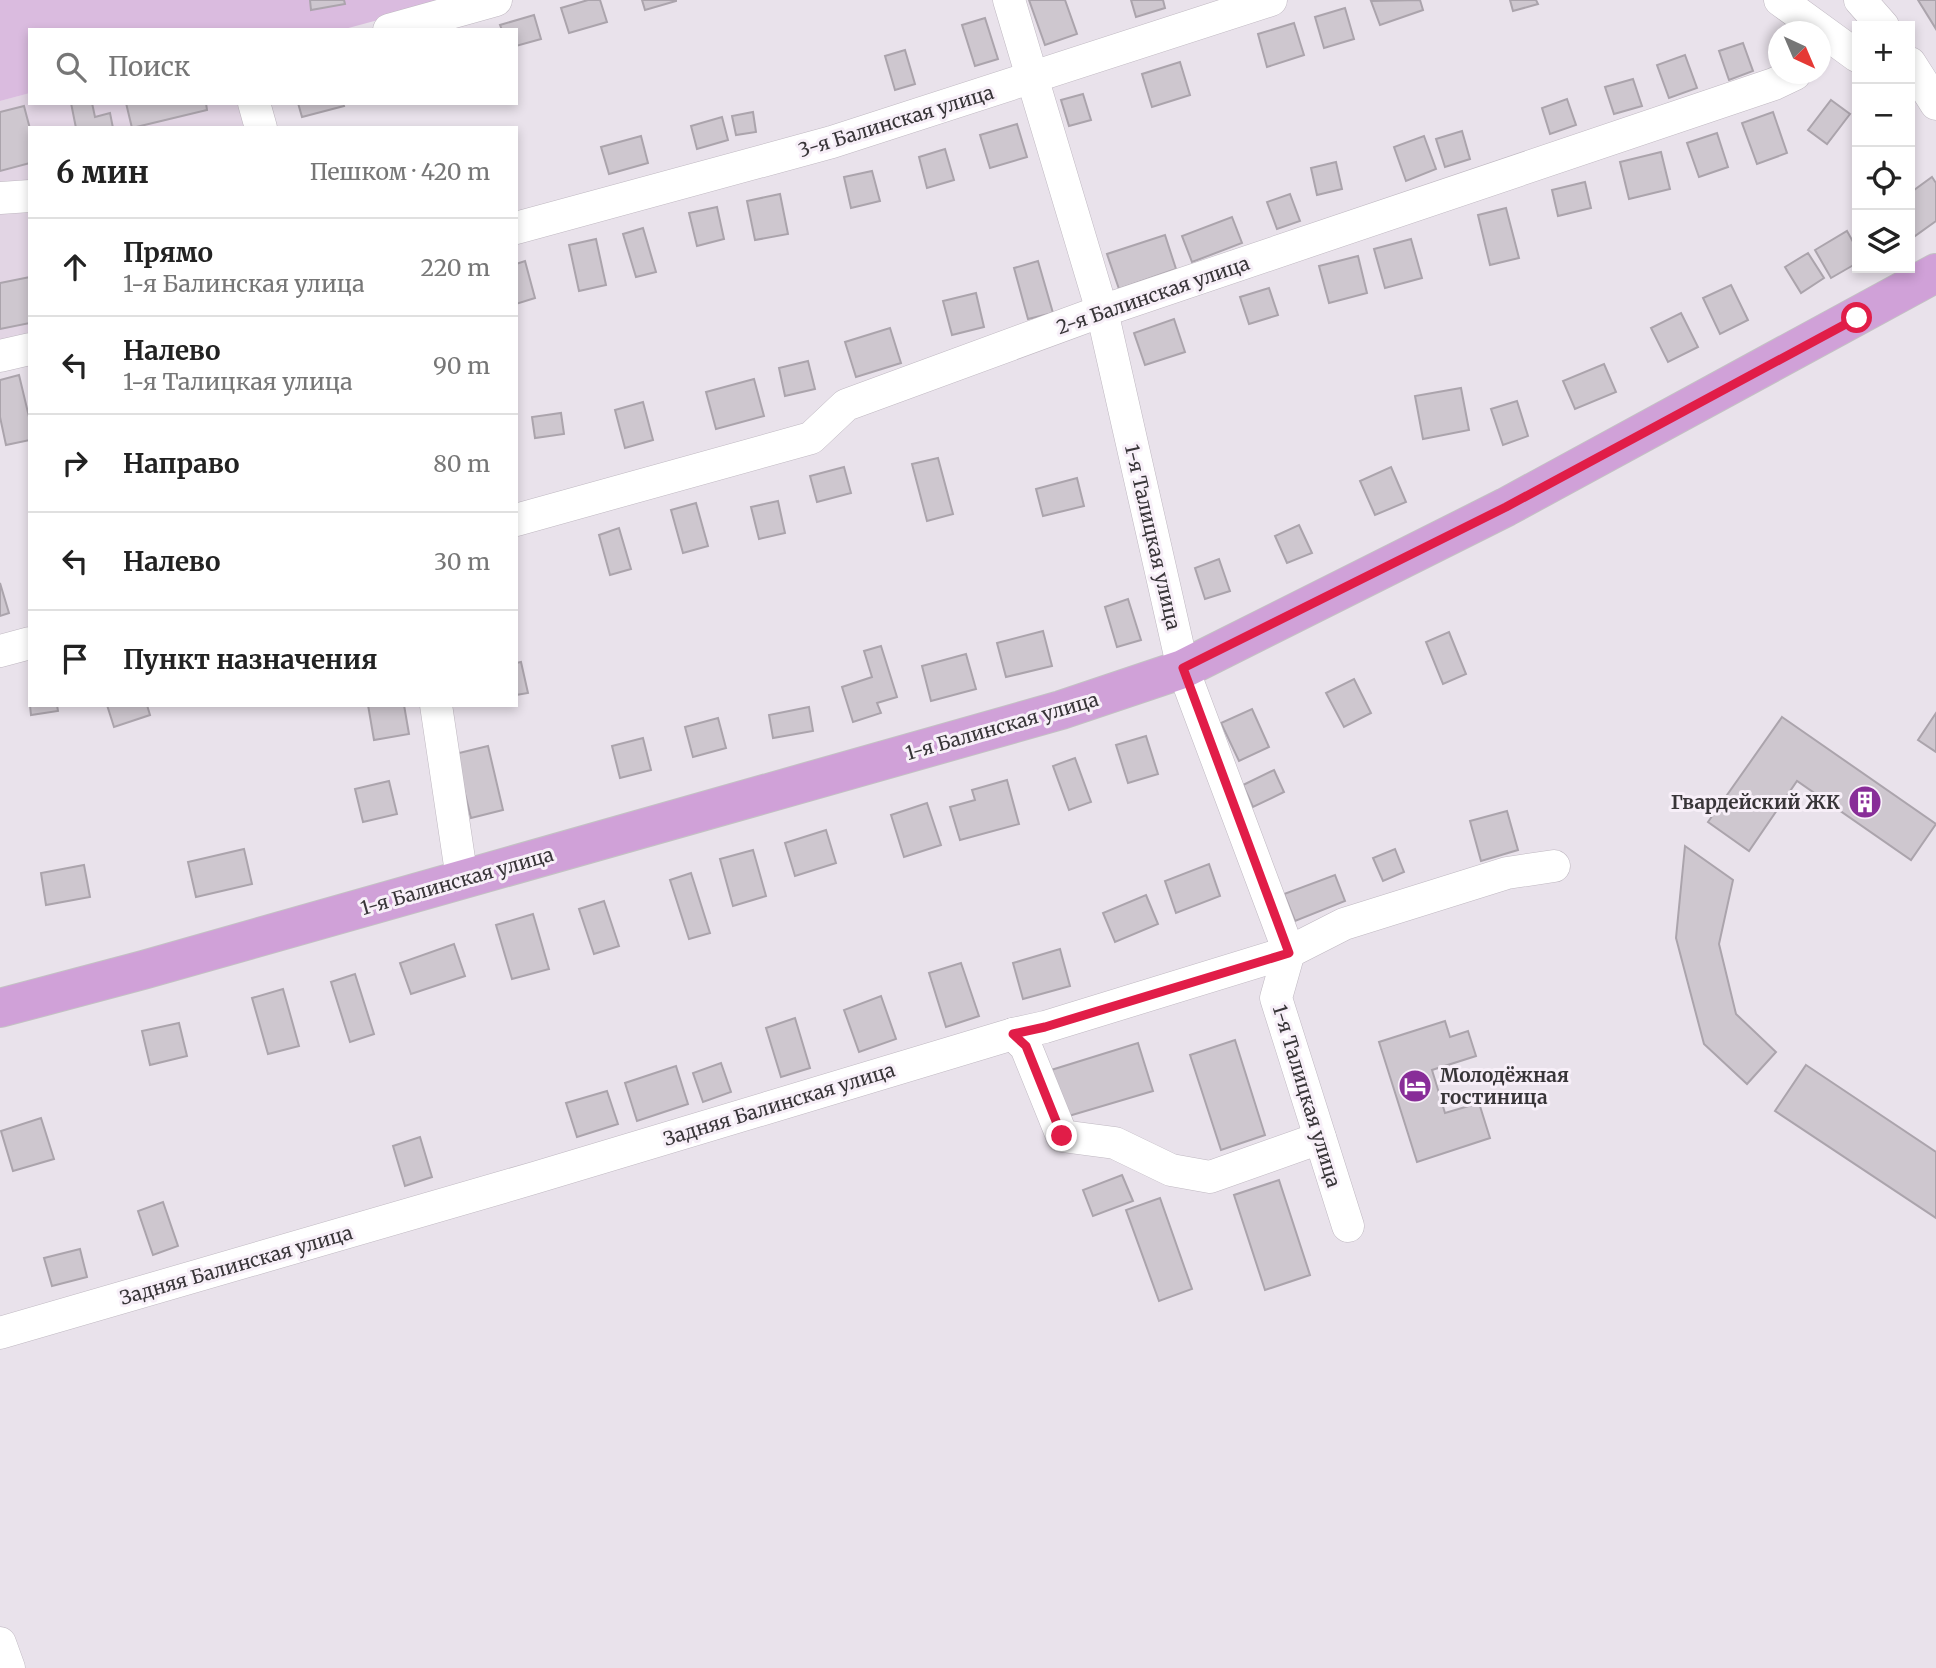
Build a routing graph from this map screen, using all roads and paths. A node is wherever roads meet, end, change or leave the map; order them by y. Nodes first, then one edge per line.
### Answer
1 (399, 0) edge
2 (496, 0) edge
3 (1009, 0) edge
4 (1271, 0) edge
5 (1780, 0) edge
6 (1860, 0) edge
7 (1879, 21) edge
8 (391, 28) edge
9 (395, 28) edge
10 (1841, 55) edge
11 (1918, 76) edge
12 (1032, 78) junction
13 (1774, 84) edge
14 (1936, 104) edge
15 (255, 105) edge
16 (1936, 113) edge
17 (260, 126) edge
18 (28, 196) edge
19 (0, 198) edge
20 (518, 227) edge
21 (1936, 273) edge
22 (1102, 311) junction
23 (28, 349) edge
24 (0, 356) edge
25 (518, 519) edge
26 (28, 644) edge
27 (0, 651) edge
28 (1183, 668) junction
29 (436, 707) edge
30 (1554, 866) dead end
31 (462, 880) junction
32 (1289, 953) junction
33 (0, 1008) edge
34 (1013, 1034) junction
35 (1320, 1138) junction
36 (1348, 1226) dead end
37 (0, 1334) edge
38 (0, 1643) edge
39 (9, 1668) edge

1 - 8 street
2 - 9 street
3 - 12 street, 1-я Талицкая улица
4 - 12 street, 3-я Балинская улица
5 - 10 street
6 - 7 street
11 - 14 street
11 - 16 street
12 - 20 street, 3-я Балинская улица
12 - 22 street, 1-я Талицкая улица
13 - 22 street, 2-я Балинская улица
15 - 17 street
18 - 19 street
21 - 28 main road, 1-я Балинская улица
22 - 25 street, 2-я Балинская улица
22 - 28 street, 1-я Талицкая улица
23 - 24 street
26 - 27 street
28 - 31 main road, 1-я Балинская улица
28 - 32 street, 1-я Талицкая улица
29 - 31 street
30 - 32 street, Задняя Балинская улица
31 - 33 main road, 1-я Балинская улица
32 - 34 street, Задняя Балинская улица
32 - 35 street, 1-я Талицкая улица
34 - 35 street
34 - 37 street, Задняя Балинская улица
35 - 36 street, 1-я Талицкая улица
38 - 39 street

